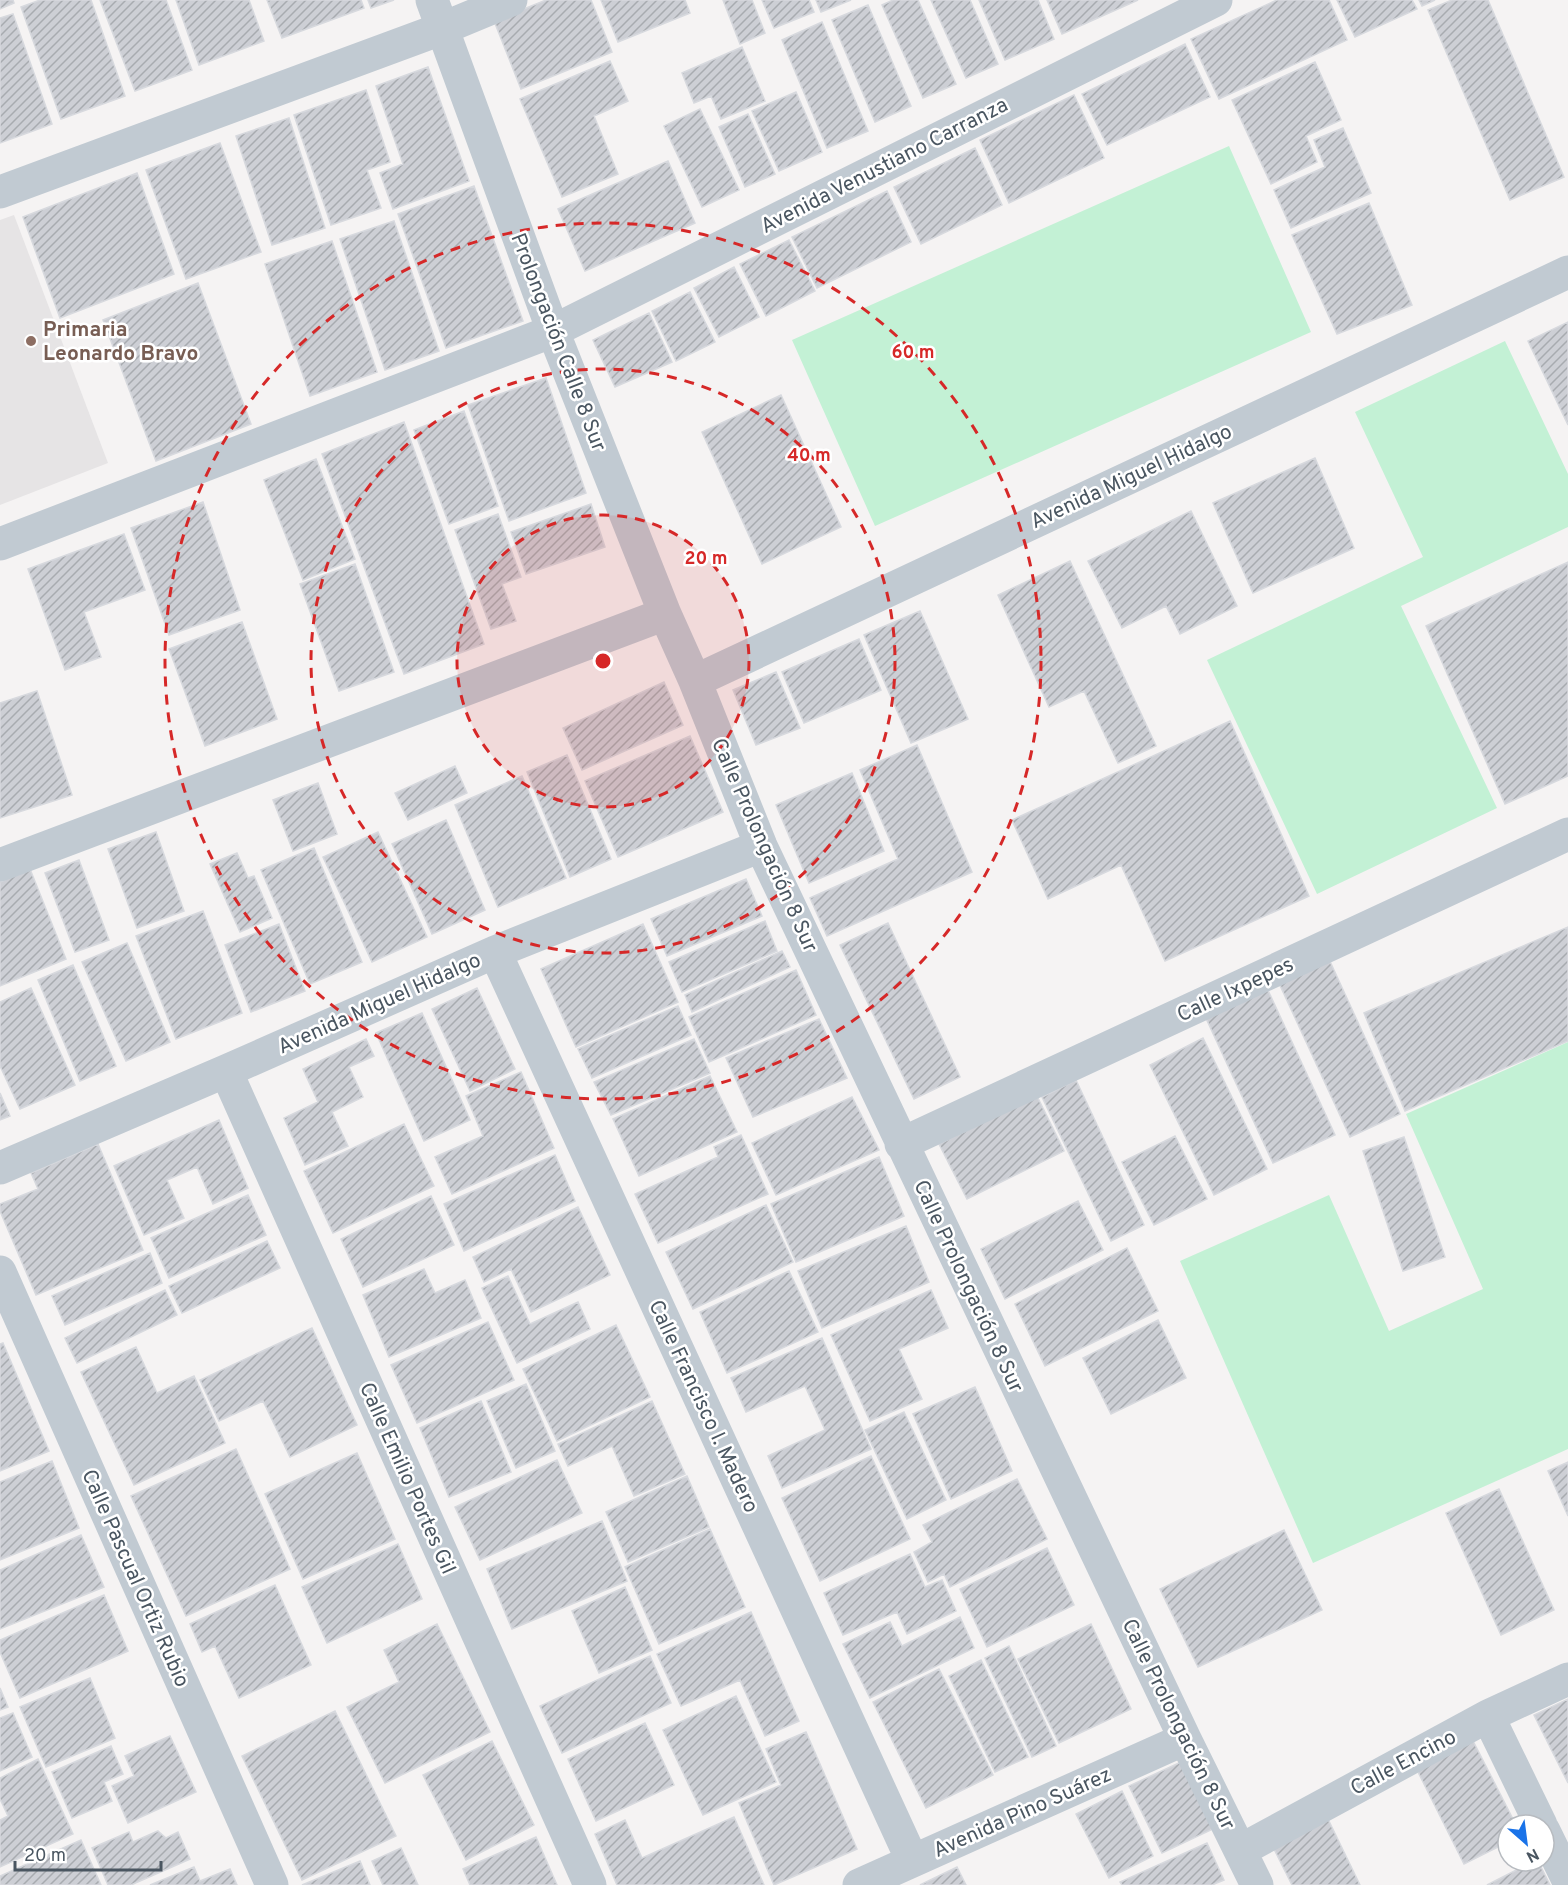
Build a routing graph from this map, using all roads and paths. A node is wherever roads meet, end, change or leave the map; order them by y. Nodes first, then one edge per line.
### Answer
1 (511, 0) edge
2 (1216, 0) edge
3 (437, 15) edge
4 (0, 192) edge
5 (1568, 272) edge
6 (553, 331) junction
7 (0, 544) edge
8 (665, 614) junction
9 (695, 681) junction
10 (1568, 834) edge
11 (761, 846) junction
12 (0, 865) edge
13 (495, 952) junction
14 (226, 1071) junction
15 (901, 1144) junction
16 (0, 1168) edge
17 (0, 1272) edge
18 (1568, 1679) edge
19 (1488, 1716) junction
20 (1185, 1739) junction
21 (1535, 1813) edge
22 (1240, 1850) junction
23 (1556, 1856) edge
24 (912, 1860) junction
25 (1568, 1880) edge
26 (272, 1885) edge
27 (590, 1885) edge
28 (859, 1885) edge
29 (1257, 1885) edge

1 - 3 street
2 - 6 street, Avenida Venustiano Carranza
3 - 4 street
3 - 6 street, Prolongación Calle 8 Sur
5 - 9 street, Avenida Miguel Hidalgo
6 - 7 street, Avenida Venustiano Carranza
6 - 8 street, Prolongación Calle 8 Sur
8 - 9 street, Prolongación Calle 8 Sur
8 - 12 street
9 - 11 street, Calle Prolongación 8 Sur
10 - 15 street, Calle Ixpepes
11 - 13 street, Avenida Miguel Hidalgo
11 - 15 street, Calle Prolongación 8 Sur
13 - 14 street, Avenida Miguel Hidalgo
13 - 24 street, Calle Francisco I. Madero
14 - 16 street, Avenida Miguel Hidalgo
14 - 27 street, Calle Emilio Portes Gil
15 - 20 street, Calle Prolongación 8 Sur
17 - 26 street, Calle Pascual Ortiz Rubio
18 - 19 street, Calle Encino
19 - 21 street
19 - 22 street, Calle Encino
20 - 22 street, Calle Prolongación 8 Sur
20 - 24 street, Avenida Pino Suárez
22 - 29 street, Calle Prolongación 8 Sur
23 - 25 street
24 - 28 street, Avenida Pino Suárez

